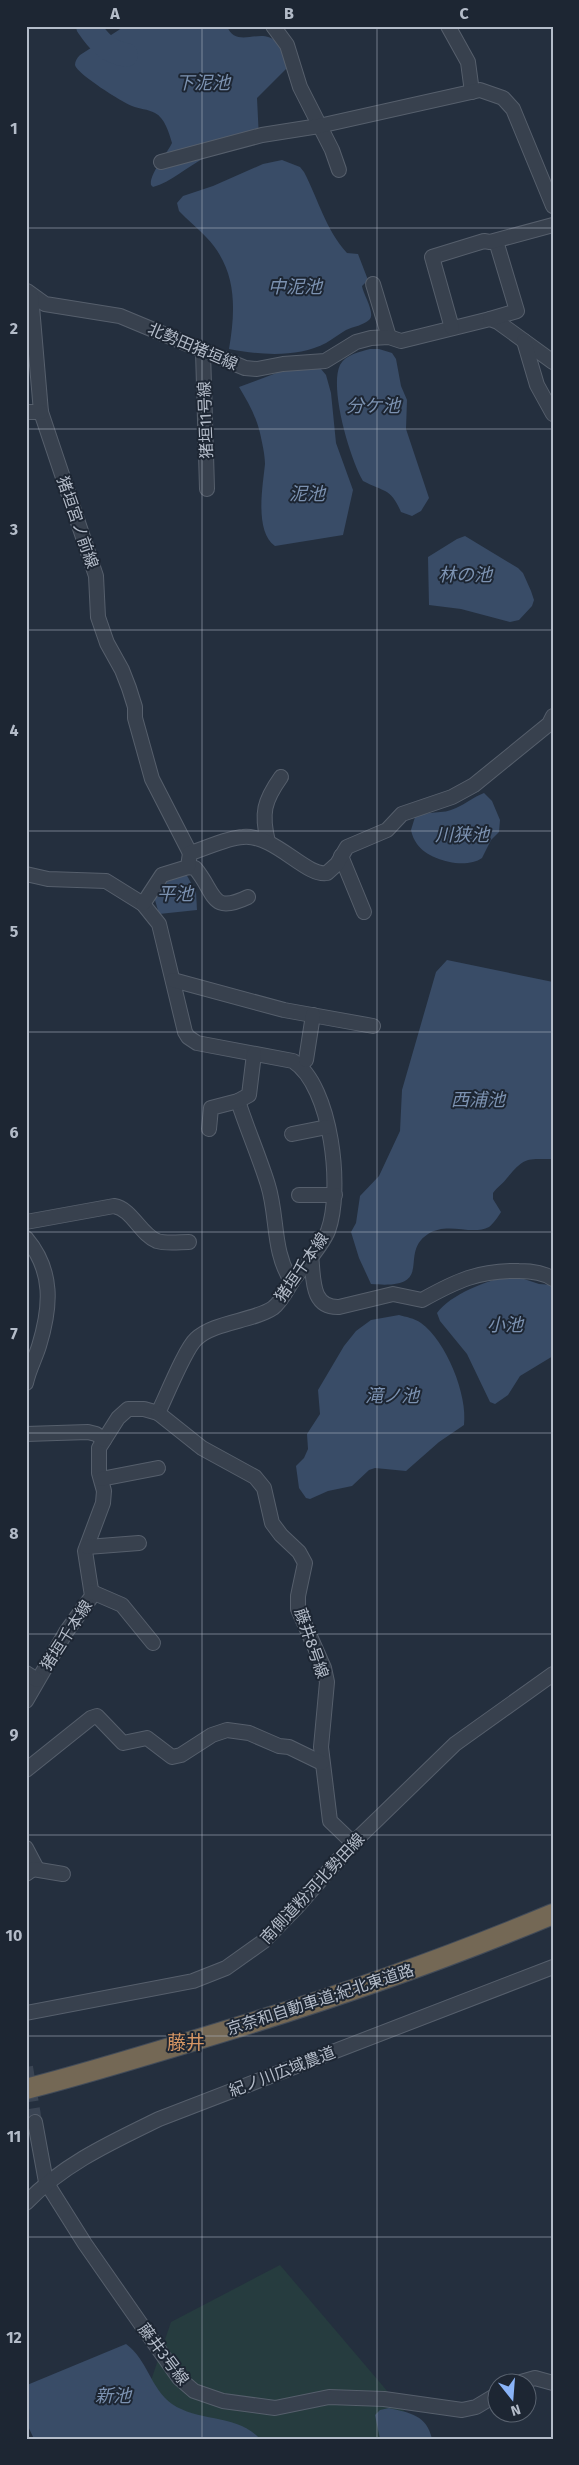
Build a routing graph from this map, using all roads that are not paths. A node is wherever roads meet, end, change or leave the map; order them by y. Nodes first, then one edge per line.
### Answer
1 (273, 26) edge
2 (448, 26) edge
3 (472, 92) junction
4 (319, 126) junction
5 (161, 162) dead end
6 (339, 170) dead end
7 (553, 206) edge
8 (553, 225) edge
9 (496, 241) junction
10 (373, 284) dead end
11 (29, 293) edge
12 (490, 319) junction
13 (452, 328) junction
14 (389, 337) junction
15 (524, 341) junction
16 (203, 351) junction
17 (553, 362) edge
18 (26, 412) edge
19 (41, 412) junction
20 (553, 414) edge
21 (208, 489) dead end
22 (553, 716) edge
23 (281, 777) dead end
24 (268, 842) junction
25 (190, 852) junction
26 (341, 856) junction
27 (188, 867) junction
28 (26, 874) edge
29 (248, 896) dead end
30 (143, 904) junction
31 (364, 912) dead end
32 (173, 980) junction
33 (313, 1015) junction
34 (373, 1026) dead end
35 (254, 1054) junction
36 (306, 1060) dead end
37 (238, 1100) junction
38 (327, 1127) junction
39 (209, 1129) dead end
40 (292, 1134) dead end
41 (335, 1195) junction
42 (299, 1196) dead end
43 (26, 1222) edge
44 (26, 1238) edge
45 (190, 1242) dead end
46 (311, 1256) junction
47 (553, 1279) edge
48 (292, 1282) junction
49 (26, 1383) edge
50 (158, 1412) junction
51 (26, 1434) edge
52 (104, 1440) junction
53 (158, 1468) dead end
54 (101, 1479) junction
55 (139, 1543) dead end
56 (87, 1547) junction
57 (92, 1592) junction
58 (152, 1643) dead end
59 (553, 1674) edge
60 (32, 1677) edge
61 (26, 1701) edge
62 (167, 1754) junction
63 (322, 1764) junction
64 (176, 1768) dead end
65 (26, 1770) edge
66 (353, 1843) junction
67 (26, 1848) edge
68 (30, 1871) edge
69 (63, 1874) dead end
70 (553, 1914) edge
71 (553, 1967) edge
72 (26, 2013) edge
73 (26, 2089) edge
74 (35, 2122) tunnel mouth
75 (46, 2182) junction
76 (26, 2203) edge
77 (536, 2378) edge
78 (553, 2383) edge
79 (486, 2401) edge

1 - 4 street
2 - 3 street
3 - 4 street
3 - 7 street
4 - 5 street
4 - 6 street
8 - 9 street
9 - 12 street, 北勢田猪垣線
9 - 13 street
10 - 14 street
11 - 16 street, 北勢田猪垣線
11 - 19 street, 猪垣宮ノ前線
12 - 13 street, 北勢田猪垣線
12 - 15 street
13 - 14 street, 北勢田猪垣線
14 - 16 street, 北勢田猪垣線
15 - 17 street
15 - 20 street
16 - 21 street, 猪垣11号線
18 - 19 street
19 - 25 street, 猪垣宮ノ前線
22 - 26 street
23 - 24 street
24 - 25 street
24 - 26 street
25 - 27 street
26 - 31 street
27 - 29 street
27 - 30 street
28 - 30 street, 猪垣千本線
30 - 32 street, 猪垣千本線
32 - 33 street
32 - 35 street, 猪垣千本線
33 - 34 street
33 - 36 street
35 - 37 street
35 - 38 street, 猪垣千本線
37 - 39 street
37 - 48 street
38 - 40 street
38 - 41 street, 猪垣千本線
41 - 42 street
41 - 46 street, 猪垣千本線
43 - 45 street
44 - 49 street
46 - 47 street
46 - 48 street, 猪垣千本線
48 - 50 street, 猪垣千本線
50 - 52 street, 猪垣千本線
50 - 63 street, 藤井8号線
51 - 52 street
52 - 54 street, 猪垣千本線
53 - 54 street
54 - 56 street, 猪垣千本線
55 - 56 street
56 - 57 street, 猪垣千本線
57 - 58 street
57 - 60 street, 猪垣千本線
59 - 66 street, 南側道粉河北勢田線
60 - 61 street, 猪垣千本線
62 - 63 street
62 - 64 street
62 - 65 street
63 - 66 street, 藤井8号線
66 - 72 street, 南側道粉河北勢田線
67 - 68 street
68 - 69 street
70 - 73 highway, 京奈和自動車道;紀北東道路
71 - 75 street, 紀ノ川広域農道
74 - 75 street
75 - 76 street, 紀ノ川広域農道
75 - 79 street, 藤井3号線
77 - 78 street

